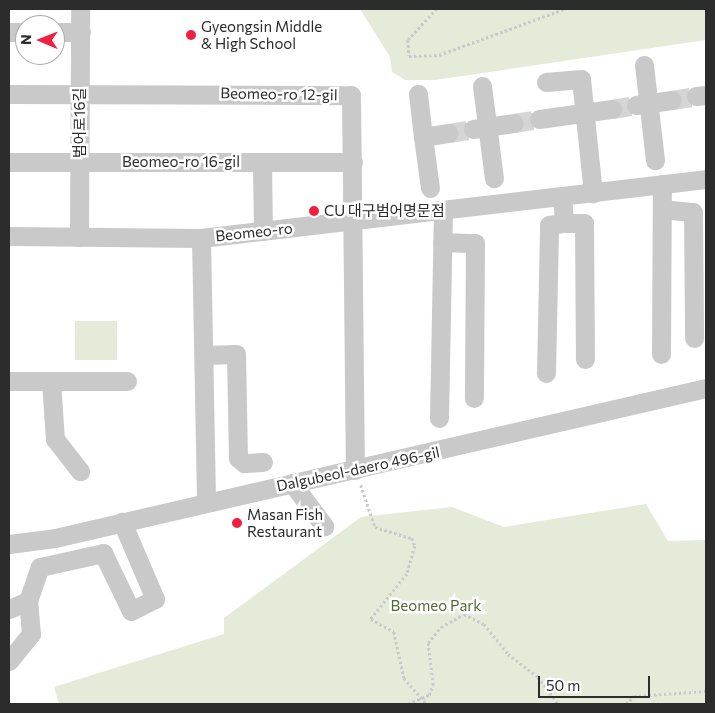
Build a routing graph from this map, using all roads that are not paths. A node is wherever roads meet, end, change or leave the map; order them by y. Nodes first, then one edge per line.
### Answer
1 (80, 9) edge
2 (65, 32) edge
3 (81, 32) junction
4 (644, 65) dead end
5 (546, 82) dead end
6 (482, 86) dead end
7 (80, 92) junction
8 (9, 94) edge
9 (418, 94) dead end
10 (672, 100) tunnel mouth
11 (642, 104) junction
12 (612, 109) tunnel mouth
13 (584, 113) junction
14 (539, 120) tunnel mouth
15 (514, 123) tunnel mouth
16 (480, 128) junction
17 (449, 132) tunnel mouth
18 (423, 136) junction
19 (655, 160) dead end
20 (9, 162) edge
21 (80, 162) junction
22 (262, 162) junction
23 (353, 162) junction
24 (494, 178) dead end
25 (706, 179) edge
26 (662, 184) junction
27 (430, 188) dead end
28 (593, 192) junction
29 (562, 196) junction
30 (662, 209) junction
31 (443, 211) junction
32 (355, 221) junction
33 (564, 224) junction
34 (262, 231) junction
35 (9, 236) edge
36 (79, 238) junction
37 (201, 238) junction
38 (442, 242) junction
39 (694, 338) dead end
40 (661, 354) dead end
41 (204, 355) junction
42 (585, 360) dead end
43 (546, 373) dead end
44 (9, 381) edge
45 (51, 381) junction
46 (127, 381) dead end
47 (706, 388) edge
48 (474, 398) dead end
49 (439, 418) dead end
50 (263, 462) dead end
51 (355, 470) junction
52 (80, 471) dead end
53 (292, 483) junction
54 (206, 500) junction
55 (122, 522) junction
56 (324, 526) dead end
57 (9, 544) edge
58 (28, 600) junction
59 (9, 609) edge
60 (9, 661) edge

1 - 3 street, 범어로16길
2 - 3 street
3 - 7 street, 범어로16길
4 - 11 street
5 - 13 street
6 - 16 street
7 - 8 street
7 - 21 street, 범어로16길
7 - 23 street, Beomeo-ro 12-gil
9 - 18 street
10 - 11 street
11 - 19 street
12 - 13 street
13 - 14 street
13 - 28 street
15 - 16 street
16 - 24 street
17 - 18 street
18 - 27 street
20 - 21 street, Beomeo-ro 16-gil
21 - 22 street, Beomeo-ro 16-gil
21 - 36 street, 범어로16길
22 - 23 street, Beomeo-ro 16-gil
22 - 34 street
23 - 32 street, Beomeo-ro 12-gil
25 - 26 street, Beomeo-ro
26 - 28 street, Beomeo-ro
26 - 30 street
28 - 29 street, Beomeo-ro
29 - 31 street, Beomeo-ro
29 - 33 street
30 - 39 street
30 - 40 street
31 - 32 street, Beomeo-ro
31 - 38 street
32 - 34 street, Beomeo-ro
32 - 51 street, Beomeo-ro 12-gil
33 - 42 street
33 - 43 street
34 - 37 street, Beomeo-ro
35 - 36 street, Beomeo-ro
36 - 37 street, Beomeo-ro
37 - 41 street
38 - 48 street
38 - 49 street
41 - 50 street
41 - 54 street
44 - 45 street
45 - 46 street
45 - 52 street
47 - 51 street, Dalgubeol-daero 496-gil
51 - 53 street, Dalgubeol-daero 496-gil
53 - 54 street, Dalgubeol-daero 496-gil
53 - 56 street
54 - 55 street, Dalgubeol-daero 496-gil
55 - 57 street, Dalgubeol-daero 496-gil
55 - 58 street
58 - 59 street
58 - 60 street

